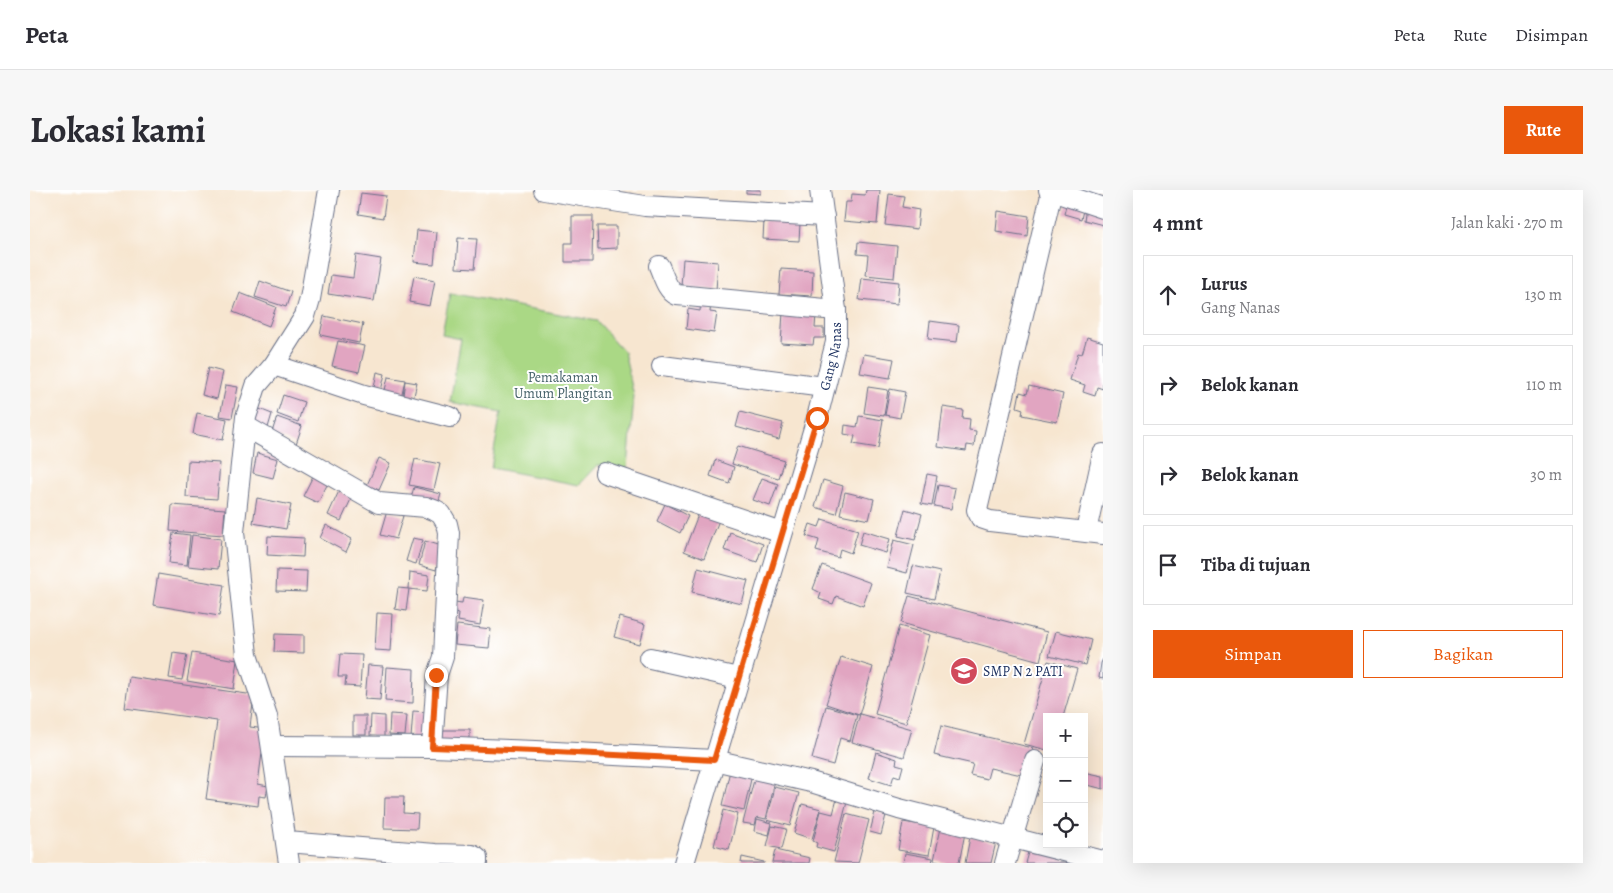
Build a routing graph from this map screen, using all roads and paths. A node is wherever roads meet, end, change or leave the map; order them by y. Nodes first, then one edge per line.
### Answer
1 (330, 190) edge
2 (544, 190) edge
3 (820, 190) edge
4 (1051, 190) edge
5 (1099, 201) edge
6 (824, 216) junction
7 (659, 266) dead end
8 (836, 310) junction
9 (274, 365) junction
10 (662, 366) dead end
11 (824, 387) junction
12 (450, 417) dead end
13 (245, 426) junction
14 (1103, 454) edge
15 (605, 473) dead end
16 (1095, 532) edge
17 (782, 533) junction
18 (650, 658) dead end
19 (738, 678) junction
20 (272, 746) junction
21 (432, 747) junction
22 (714, 760) junction
23 (1035, 761) dead end
24 (1013, 837) junction
25 (287, 842) junction
26 (1103, 861) edge
27 (289, 863) edge
28 (477, 863) edge
29 (684, 863) edge
30 (1005, 863) edge

1 - 9 street
2 - 6 street
3 - 6 street, Gang Nanas
4 - 5 street
4 - 16 street
6 - 8 street, Gang Nanas
7 - 8 street
8 - 11 street, Gang Nanas
9 - 12 street
9 - 13 street
10 - 11 street
11 - 17 street, Gang Nanas
13 - 20 street
13 - 21 street
14 - 16 street
15 - 17 street
17 - 19 street, Gang Nanas
18 - 19 street
19 - 22 street, Gang Nanas
20 - 21 street
20 - 25 street
21 - 22 street
22 - 24 street
22 - 29 street, Gang Nanas
23 - 24 street
24 - 26 street
24 - 30 street
25 - 27 street
25 - 28 street

